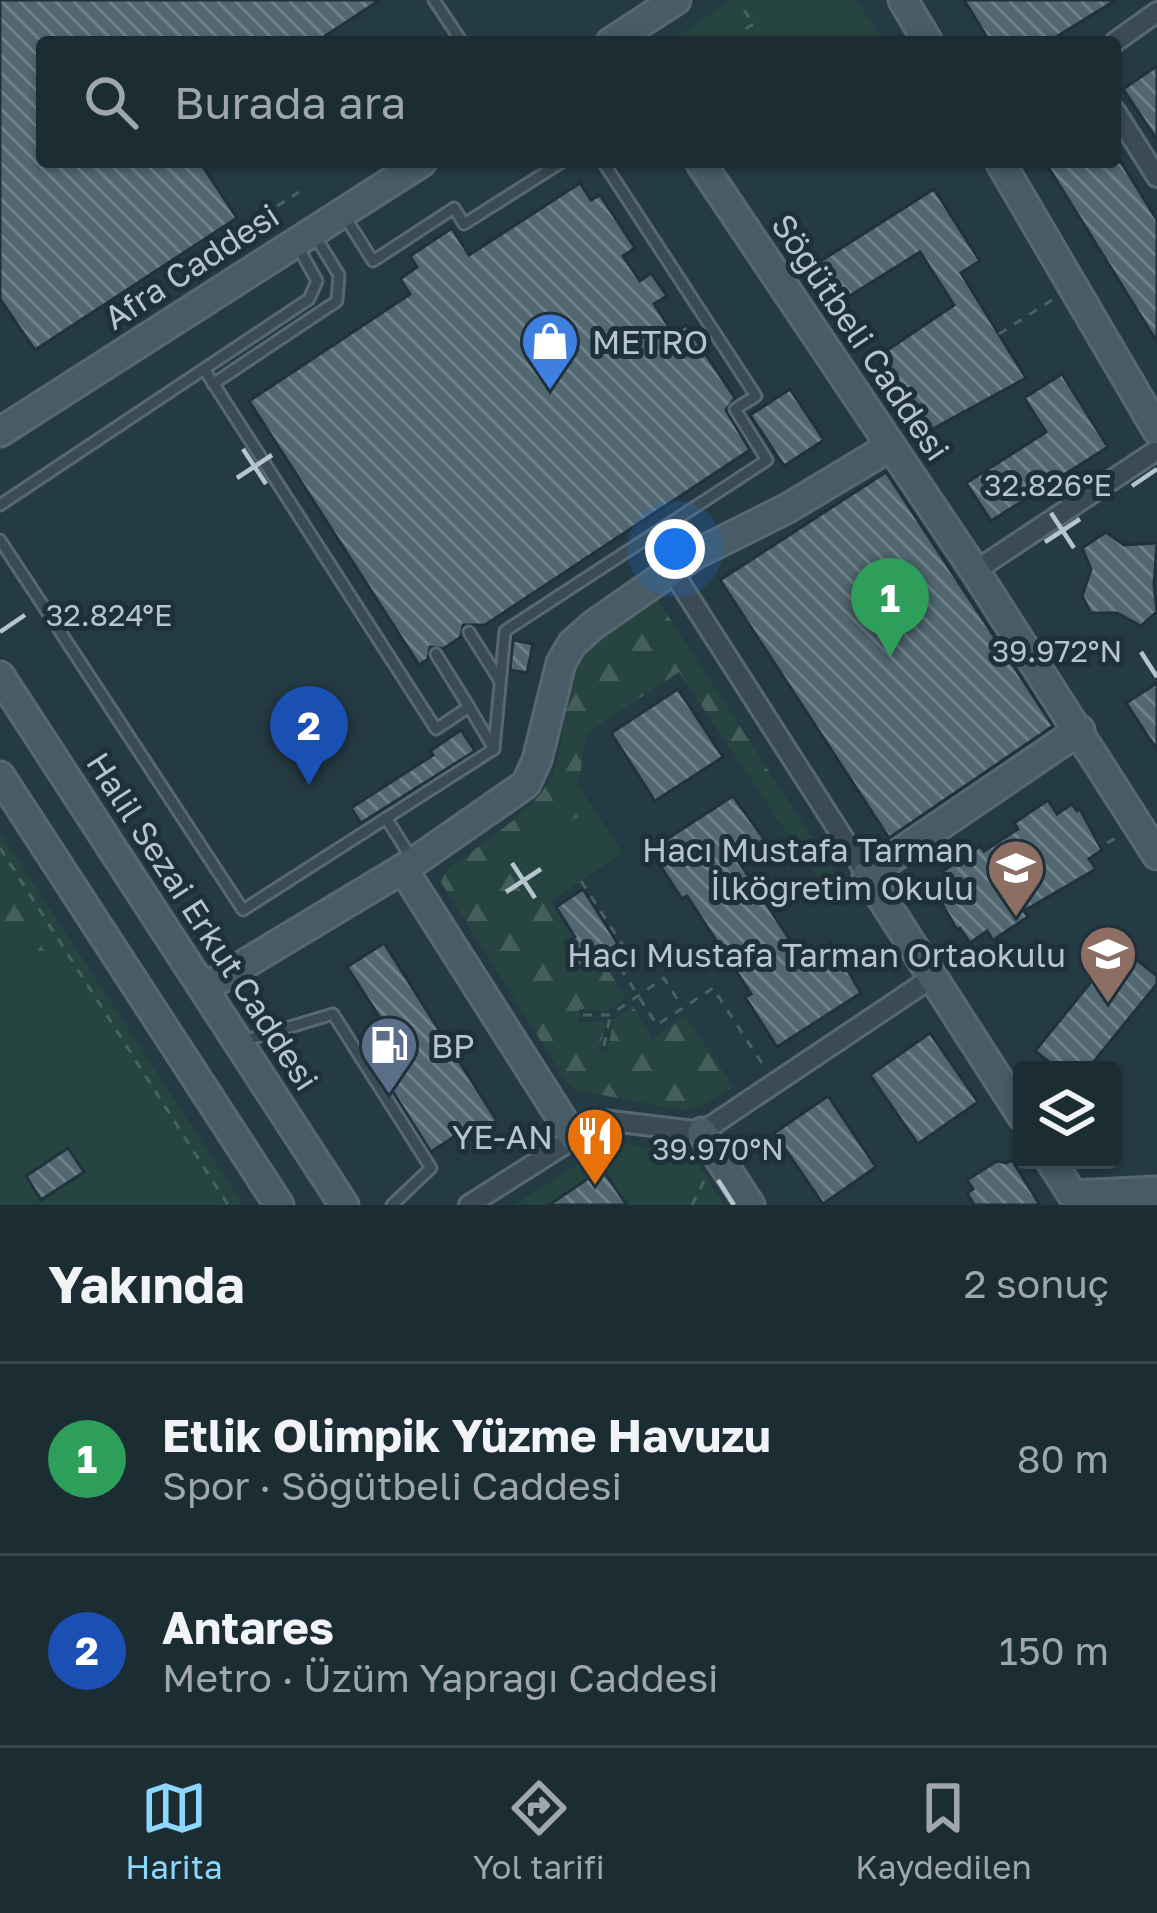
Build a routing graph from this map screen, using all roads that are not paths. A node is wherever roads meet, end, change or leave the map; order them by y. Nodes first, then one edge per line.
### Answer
1 (434, 0) edge
2 (674, 0) edge
3 (902, 0) edge
4 (1157, 12) edge
5 (458, 36) edge
6 (623, 36) edge
7 (924, 36) edge
8 (1121, 37) edge
9 (1121, 120) edge
10 (413, 168) edge
11 (553, 168) edge
12 (607, 168) edge
13 (704, 168) edge
14 (1004, 168) edge
15 (1157, 177) edge
16 (342, 213) junction
17 (304, 237) junction
18 (204, 369) junction
19 (213, 384) junction
20 (1157, 430) edge
21 (0, 432) edge
22 (891, 446) junction
23 (1157, 450) edge
24 (0, 505) edge
25 (0, 540) edge
26 (671, 569) junction
27 (976, 571) junction
28 (469, 632) dead end
29 (436, 654) dead end
30 (0, 676) edge
31 (500, 681) junction
32 (469, 706) junction
33 (1080, 730) junction
34 (494, 748) junction
35 (0, 776) edge
36 (386, 818) junction
37 (1157, 855) edge
38 (408, 866) junction
39 (867, 875) junction
40 (933, 977) junction
41 (205, 988) junction
42 (240, 1042) junction
43 (1013, 1102) edge
44 (702, 1132) junction
45 (574, 1138) junction
46 (1056, 1169) edge
47 (1157, 1191) edge
48 (1076, 1200) edge
49 (279, 1205) edge
50 (344, 1205) edge
51 (392, 1205) edge
52 (469, 1205) edge
53 (750, 1205) edge

1 - 5 lane
2 - 6 street
3 - 7 street
4 - 8 street
9 - 15 street
10 - 16 street, Afra Caddesi
11 - 16 lane
12 - 31 lane
13 - 22 street, Söğütbeli Caddesi
14 - 20 street
16 - 17 street, Afra Caddesi
17 - 18 lane
17 - 19 lane
17 - 21 street, Afra Caddesi
18 - 19 lane
18 - 24 lane
19 - 32 lane
22 - 26 street
22 - 27 street, Söğütbeli Caddesi
23 - 27 street
25 - 36 lane
26 - 38 street
26 - 39 street
27 - 33 street, Söğütbeli Caddesi
28 - 31 lane
29 - 32 lane
30 - 41 street, Halil Sezai Erkut Caddesi
31 - 34 lane
32 - 34 lane
33 - 37 street, Söğütbeli Caddesi
33 - 39 street
34 - 36 lane
35 - 49 street
36 - 38 lane
38 - 41 street
38 - 45 street
39 - 40 street
40 - 43 street
40 - 44 street
41 - 42 street, Halil Sezai Erkut Caddesi
42 - 50 street, Halil Sezai Erkut Caddesi
42 - 51 lane
44 - 45 street
44 - 53 street
45 - 52 street
46 - 48 street
47 - 48 street

